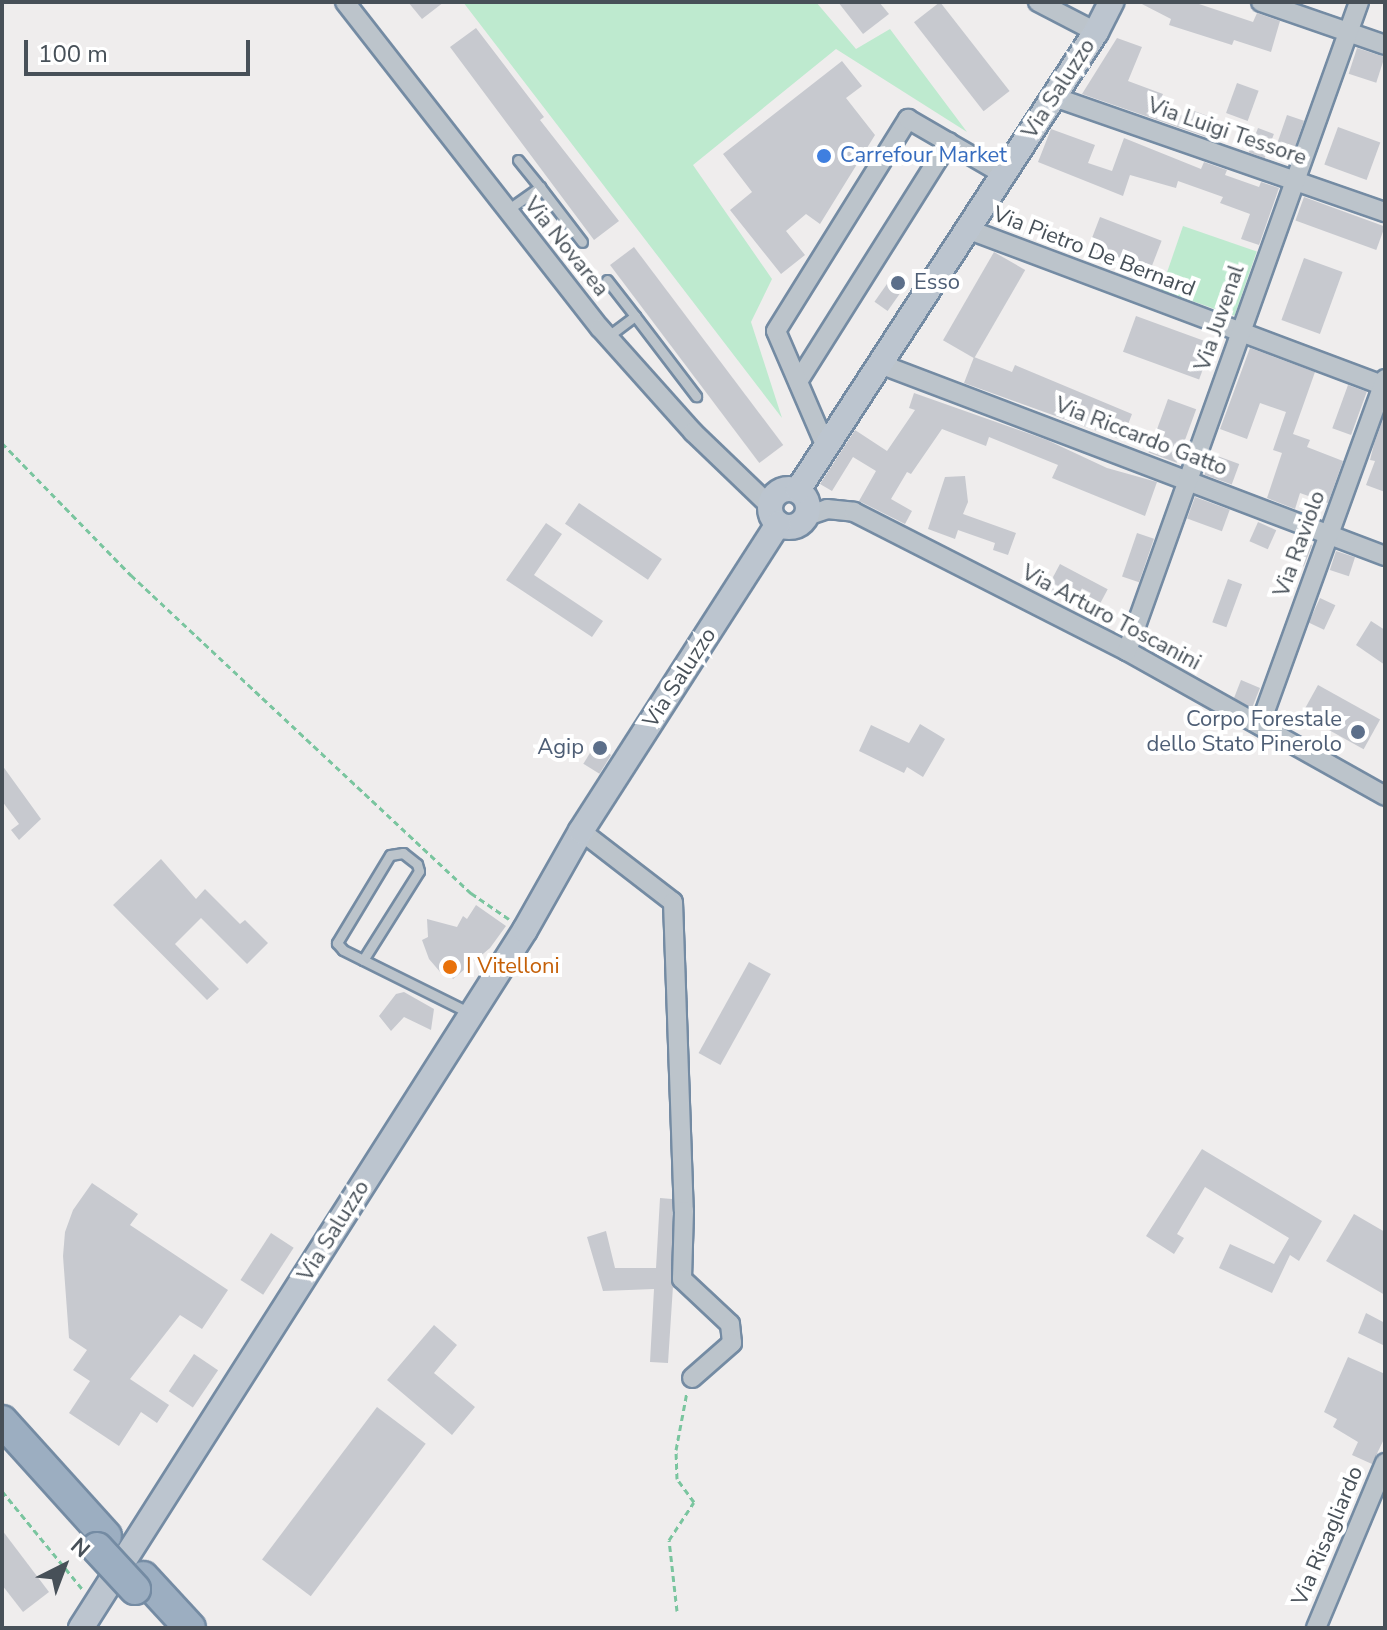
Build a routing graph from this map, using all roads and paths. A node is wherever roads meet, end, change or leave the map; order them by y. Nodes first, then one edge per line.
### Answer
1 (345, 2) edge
2 (1038, 2) edge
3 (1111, 2) edge
4 (1261, 2) edge
5 (1359, 2) edge
6 (1096, 32) junction
7 (1348, 33) junction
8 (1385, 45) edge
9 (1054, 97) junction
10 (949, 142) junction
11 (518, 160) dead end
12 (1003, 174) junction
13 (1293, 181) junction
14 (540, 187) junction
15 (506, 211) junction
16 (1385, 212) edge
17 (967, 229) junction
18 (582, 242) dead end
19 (607, 280) dead end
20 (635, 316) junction
21 (1241, 333) junction
22 (608, 336) junction
23 (880, 364) junction
24 (799, 380) junction
25 (1384, 384) edge
26 (696, 396) dead end
27 (2, 443) edge
28 (826, 447) junction
29 (1188, 481) junction
30 (798, 490) junction
31 (774, 515) junction
32 (807, 516) junction
33 (1329, 533) junction
34 (1385, 556) edge
35 (1127, 651) junction
36 (1260, 725) junction
37 (1385, 796) edge
38 (581, 831) junction
39 (525, 930) junction
40 (363, 960) junction
41 (472, 1014) junction
42 (692, 1378) joint
43 (2, 1421) edge
44 (2, 1443) edge
45 (1385, 1463) edge
46 (2, 1491) edge
47 (102, 1542) junction
48 (139, 1583) junction
49 (96, 1606) junction
50 (677, 1611) dead end
51 (81, 1628) edge
52 (170, 1628) edge
53 (190, 1628) edge
54 (1316, 1628) edge

1 - 15 street, Via Novarea
2 - 6 street
3 - 6 main road, Via Saluzzo
4 - 7 street
5 - 7 street, Via Juvenal
6 - 9 main road, Via Saluzzo
7 - 8 street
7 - 13 street, Via Juvenal
9 - 12 main road, Via Saluzzo
9 - 13 street, Via Luigi Tessore
10 - 12 street
10 - 24 street
10 - 24 street
11 - 14 lane
12 - 17 main road, Via Saluzzo
13 - 16 street, Via Luigi Tessore
13 - 21 street, Via Juvenal
14 - 15 lane
14 - 18 lane
15 - 22 street, Via Novarea
17 - 21 street, Via Pietro De Bernard
17 - 23 main road, Via Saluzzo
19 - 20 lane
20 - 22 lane
20 - 26 lane
21 - 25 street, Via Pietro De Bernard
21 - 29 street, Via Juvenal
22 - 31 street, Via Novarea
23 - 28 main road, Via Saluzzo
23 - 29 street, Via Riccardo Gatto
24 - 28 street
25 - 33 street, Via Raviolo
27 - 39 path
28 - 30 main road, Via Saluzzo
29 - 33 street, Via Riccardo Gatto
29 - 35 street, Via Juvenal
30 - 31 main road
30 - 32 main road
31 - 32 main road
31 - 38 main road, Via Saluzzo
32 - 35 street, Via Arturo Toscanini
33 - 34 street, Via Riccardo Gatto
33 - 36 street, Via Raviolo
35 - 36 street, Via Arturo Toscanini
36 - 37 street, Via Arturo Toscanini
38 - 39 main road, Via Saluzzo
38 - 42 street
39 - 41 main road, Via Saluzzo
40 - 40 lane
40 - 41 lane
41 - 49 main road, Via Saluzzo
42 - 50 path
43 - 47 highway
44 - 47 highway
45 - 54 street, Via Risagliardo
46 - 49 path
47 - 48 highway, bridge
48 - 52 highway
48 - 53 highway
49 - 51 main road, Via Saluzzo

